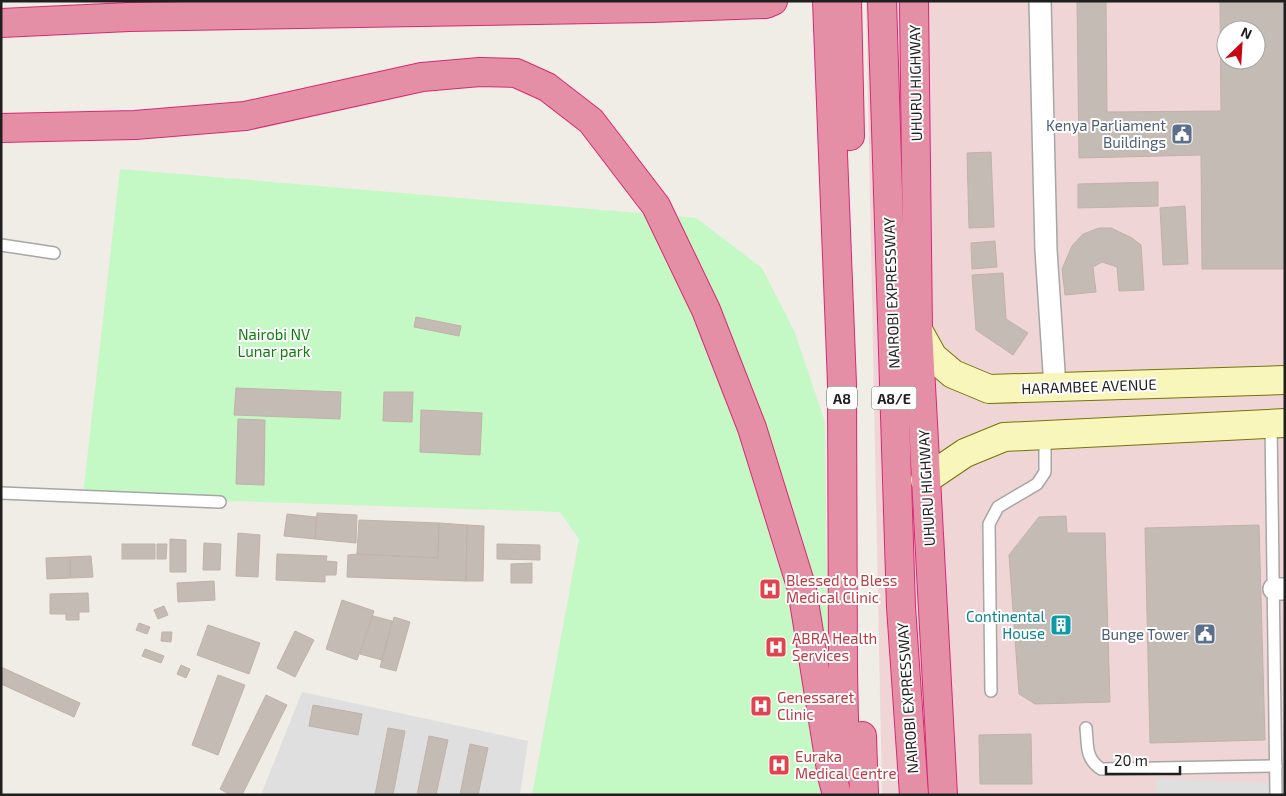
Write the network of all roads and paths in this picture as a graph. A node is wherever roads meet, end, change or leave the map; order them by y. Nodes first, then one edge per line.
1 (773, 1) edge
2 (826, 1) edge
3 (847, 1) edge
4 (882, 1) edge
5 (914, 1) edge
6 (1040, 1) edge
7 (1, 24) edge
8 (1, 128) edge
9 (1, 245) edge
10 (54, 253) dead end
11 (918, 330) junction
12 (1285, 380) edge
13 (1055, 387) junction
14 (1278, 423) edge
15 (1045, 435) junction
16 (926, 480) junction
17 (1, 493) edge
18 (220, 502) dead end
19 (1279, 589) edge
20 (991, 691) dead end
21 (1086, 728) dead end
22 (1280, 743) edge
23 (1276, 766) junction
24 (837, 795) edge
25 (846, 795) edge
26 (864, 795) edge
27 (914, 795) edge
28 (943, 795) edge
29 (1276, 795) edge

1 - 7 highway
2 - 25 highway, A8
3 - 26 highway, A8/E
4 - 27 highway, NAIROBI EXPRESSWAY / A8/E
5 - 11 highway, UHURU HIGHWAY
6 - 13 street
8 - 24 highway
9 - 10 lane
11 - 13 street, HARAMBEE AVENUE
11 - 16 highway, UHURU HIGHWAY
12 - 13 street, HARAMBEE AVENUE
14 - 15 street
14 - 19 lane
15 - 16 street
15 - 20 lane
16 - 28 highway, UHURU HIGHWAY
17 - 18 lane
19 - 22 lane
21 - 23 lane
22 - 23 lane
23 - 29 lane

